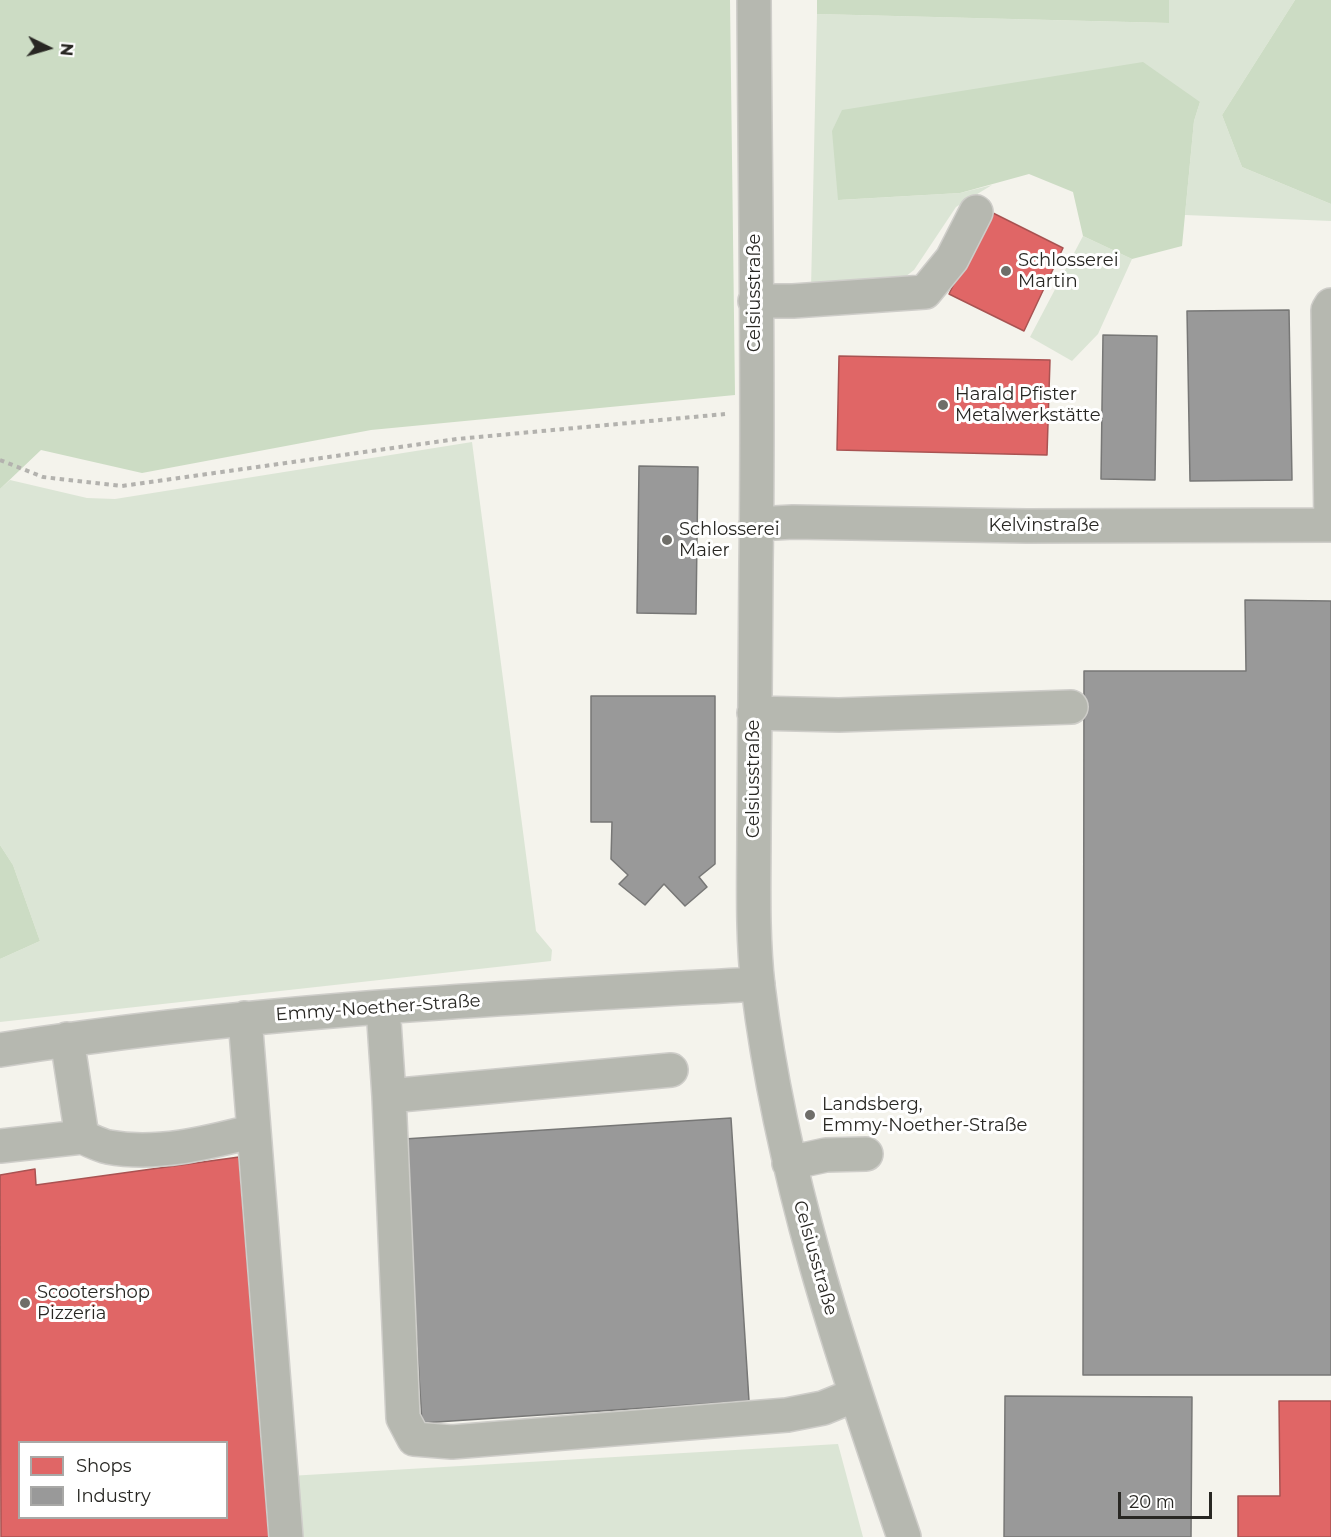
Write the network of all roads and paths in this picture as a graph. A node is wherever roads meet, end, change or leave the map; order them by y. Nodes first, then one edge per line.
1 (754, 0) edge
2 (976, 212) dead end
3 (755, 301) junction
4 (1331, 304) edge
5 (756, 412) junction
6 (0, 460) edge
7 (756, 524) junction
8 (1331, 525) edge
9 (1071, 707) dead end
10 (754, 713) junction
11 (758, 984) junction
12 (383, 1007) junction
13 (245, 1018) junction
14 (67, 1039) junction
15 (0, 1050) edge
16 (671, 1070) dead end
17 (389, 1096) junction
18 (254, 1131) junction
19 (82, 1137) junction
20 (0, 1146) edge
21 (866, 1154) dead end
22 (789, 1163) junction
23 (855, 1395) junction
24 (286, 1537) edge
25 (904, 1537) edge

1 - 3 street, Celsiusstraße
2 - 3 street
3 - 5 street, Celsiusstraße
4 - 8 street
5 - 6 path
5 - 7 street, Celsiusstraße
7 - 8 street, Kelvinstraße
7 - 10 street, Celsiusstraße
9 - 10 street
10 - 11 street, Celsiusstraße
11 - 12 street, Emmy-Noether-Straße
11 - 22 street, Celsiusstraße
12 - 13 street, Emmy-Noether-Straße
12 - 17 street
13 - 14 street, Emmy-Noether-Straße
13 - 18 street
14 - 15 street, Emmy-Noether-Straße
14 - 19 street
16 - 17 street
17 - 23 street
18 - 19 street
18 - 24 street
19 - 20 street
21 - 22 street
22 - 23 street, Celsiusstraße
23 - 25 street, Celsiusstraße

